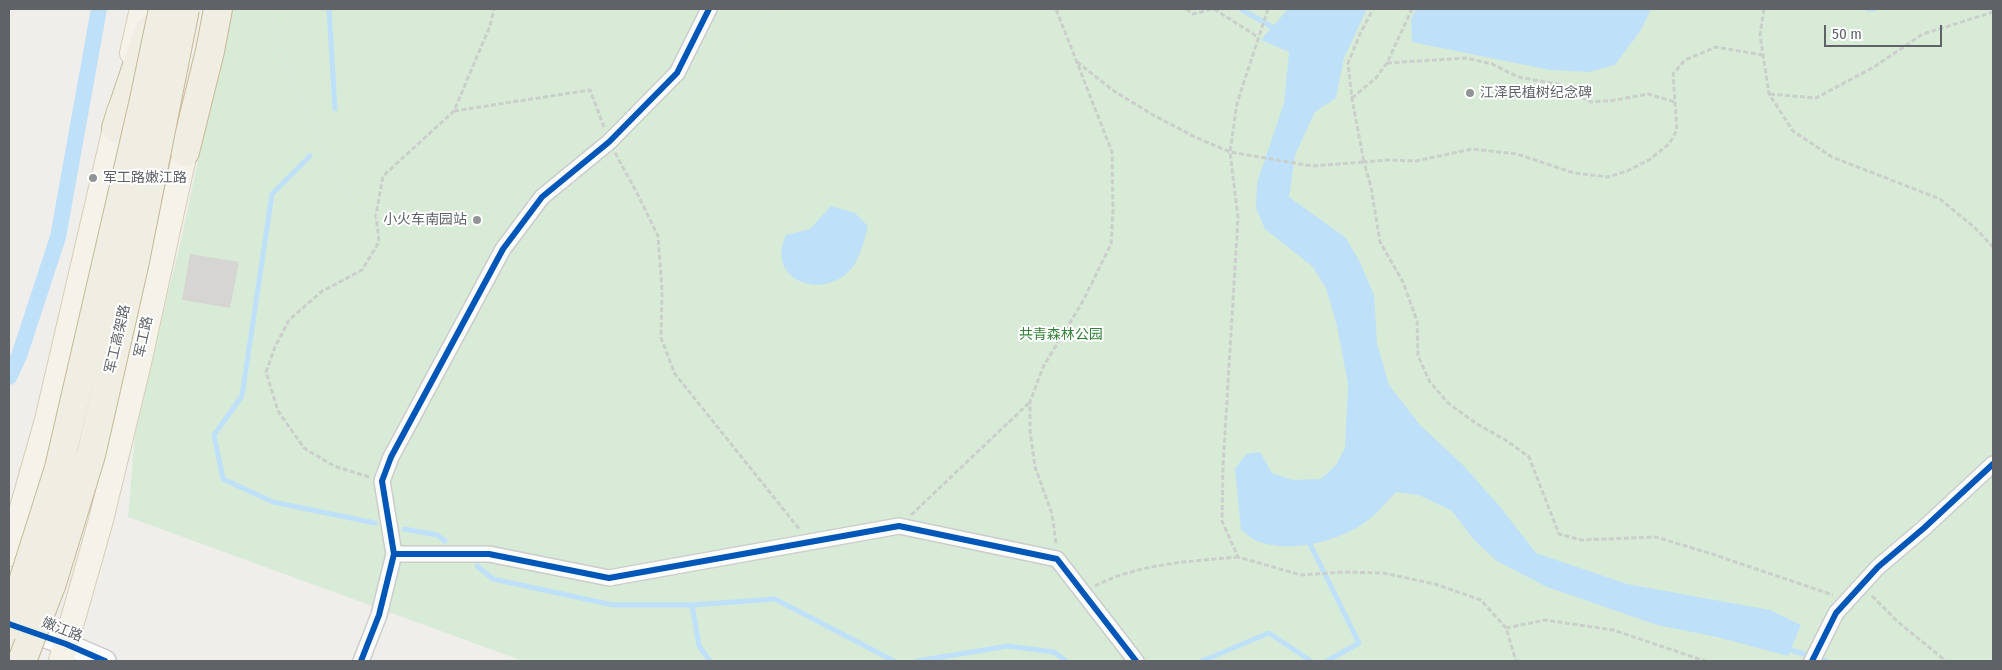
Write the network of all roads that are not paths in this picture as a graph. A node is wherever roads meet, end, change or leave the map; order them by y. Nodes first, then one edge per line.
1 (142, 9) edge
2 (152, 9) edge
3 (163, 9) edge
4 (185, 9) edge
5 (206, 9) edge
6 (218, 9) edge
7 (709, 9) edge
8 (116, 128) junction
9 (185, 152) junction
10 (1993, 464) edge
11 (9, 554) edge
12 (394, 554) junction
13 (9, 625) edge
14 (64, 653) edge
15 (22, 661) edge
16 (105, 661) edge
17 (361, 661) edge
18 (1136, 661) edge
19 (1812, 661) edge

1 - 8 main road
2 - 8 highway
3 - 13 highway, 军工高架路, bridge
4 - 15 highway, 军工高架路, bridge
5 - 9 main road, 军工路
6 - 9 highway
7 - 12 street
8 - 11 main road
9 - 14 main road, 军工路
10 - 19 street
12 - 17 street
12 - 18 street
13 - 14 street, 嫩江路
14 - 16 street, 嫩江路

